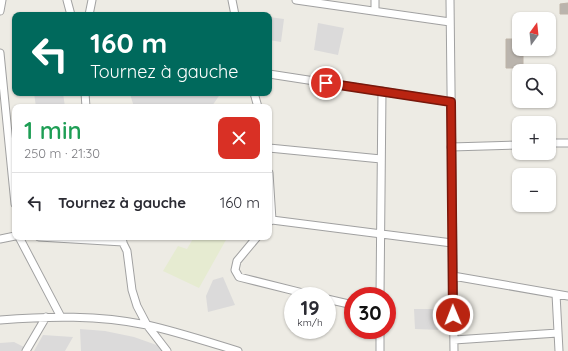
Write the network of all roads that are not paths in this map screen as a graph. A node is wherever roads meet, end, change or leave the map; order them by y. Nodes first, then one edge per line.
1 (2, 0) edge
2 (67, 0) edge
3 (92, 0) edge
4 (232, 0) edge
5 (296, 0) edge
6 (375, 0) edge
7 (450, 0) edge
8 (0, 11) edge
9 (375, 11) junction
10 (70, 12) edge
11 (90, 12) edge
12 (234, 12) edge
13 (450, 22) junction
14 (0, 53) edge
15 (272, 74) edge
16 (382, 91) junction
17 (451, 102) junction
18 (556, 143) edge
19 (568, 143) edge
20 (512, 144) edge
21 (451, 147) junction
22 (272, 148) edge
23 (381, 159) junction
24 (12, 174) edge
25 (272, 221) edge
26 (381, 234) junction
27 (12, 237) edge
28 (0, 239) edge
29 (21, 240) edge
30 (122, 240) edge
31 (254, 240) edge
32 (452, 243) junction
33 (453, 276) junction
34 (380, 287) edge
35 (284, 288) edge
36 (556, 294) junction
37 (568, 296) edge
38 (46, 317) junction
39 (61, 317) junction
40 (0, 320) edge
41 (147, 325) junction
42 (558, 333) junction
43 (380, 339) edge
44 (454, 340) junction
45 (26, 351) edge
46 (167, 351) edge
47 (238, 351) edge
48 (380, 351) edge
49 (454, 351) edge
50 (559, 351) edge

1 - 8 street
2 - 10 street
3 - 11 street
4 - 12 street
5 - 9 street
6 - 9 street
7 - 13 street
9 - 13 street
13 - 17 street
14 - 24 street
15 - 16 street
16 - 17 street
16 - 23 street
17 - 21 street
18 - 19 street
20 - 21 street
21 - 32 street
22 - 23 street
23 - 26 street
25 - 26 street
26 - 32 street
26 - 34 street
27 - 28 street
29 - 39 street
30 - 41 street
31 - 35 street
32 - 33 street
33 - 36 street
33 - 44 street
36 - 37 street
36 - 42 street
38 - 39 street
38 - 40 street
38 - 45 street
39 - 41 street
41 - 46 street
41 - 47 street
42 - 44 street
42 - 50 street
43 - 48 street
44 - 49 street

